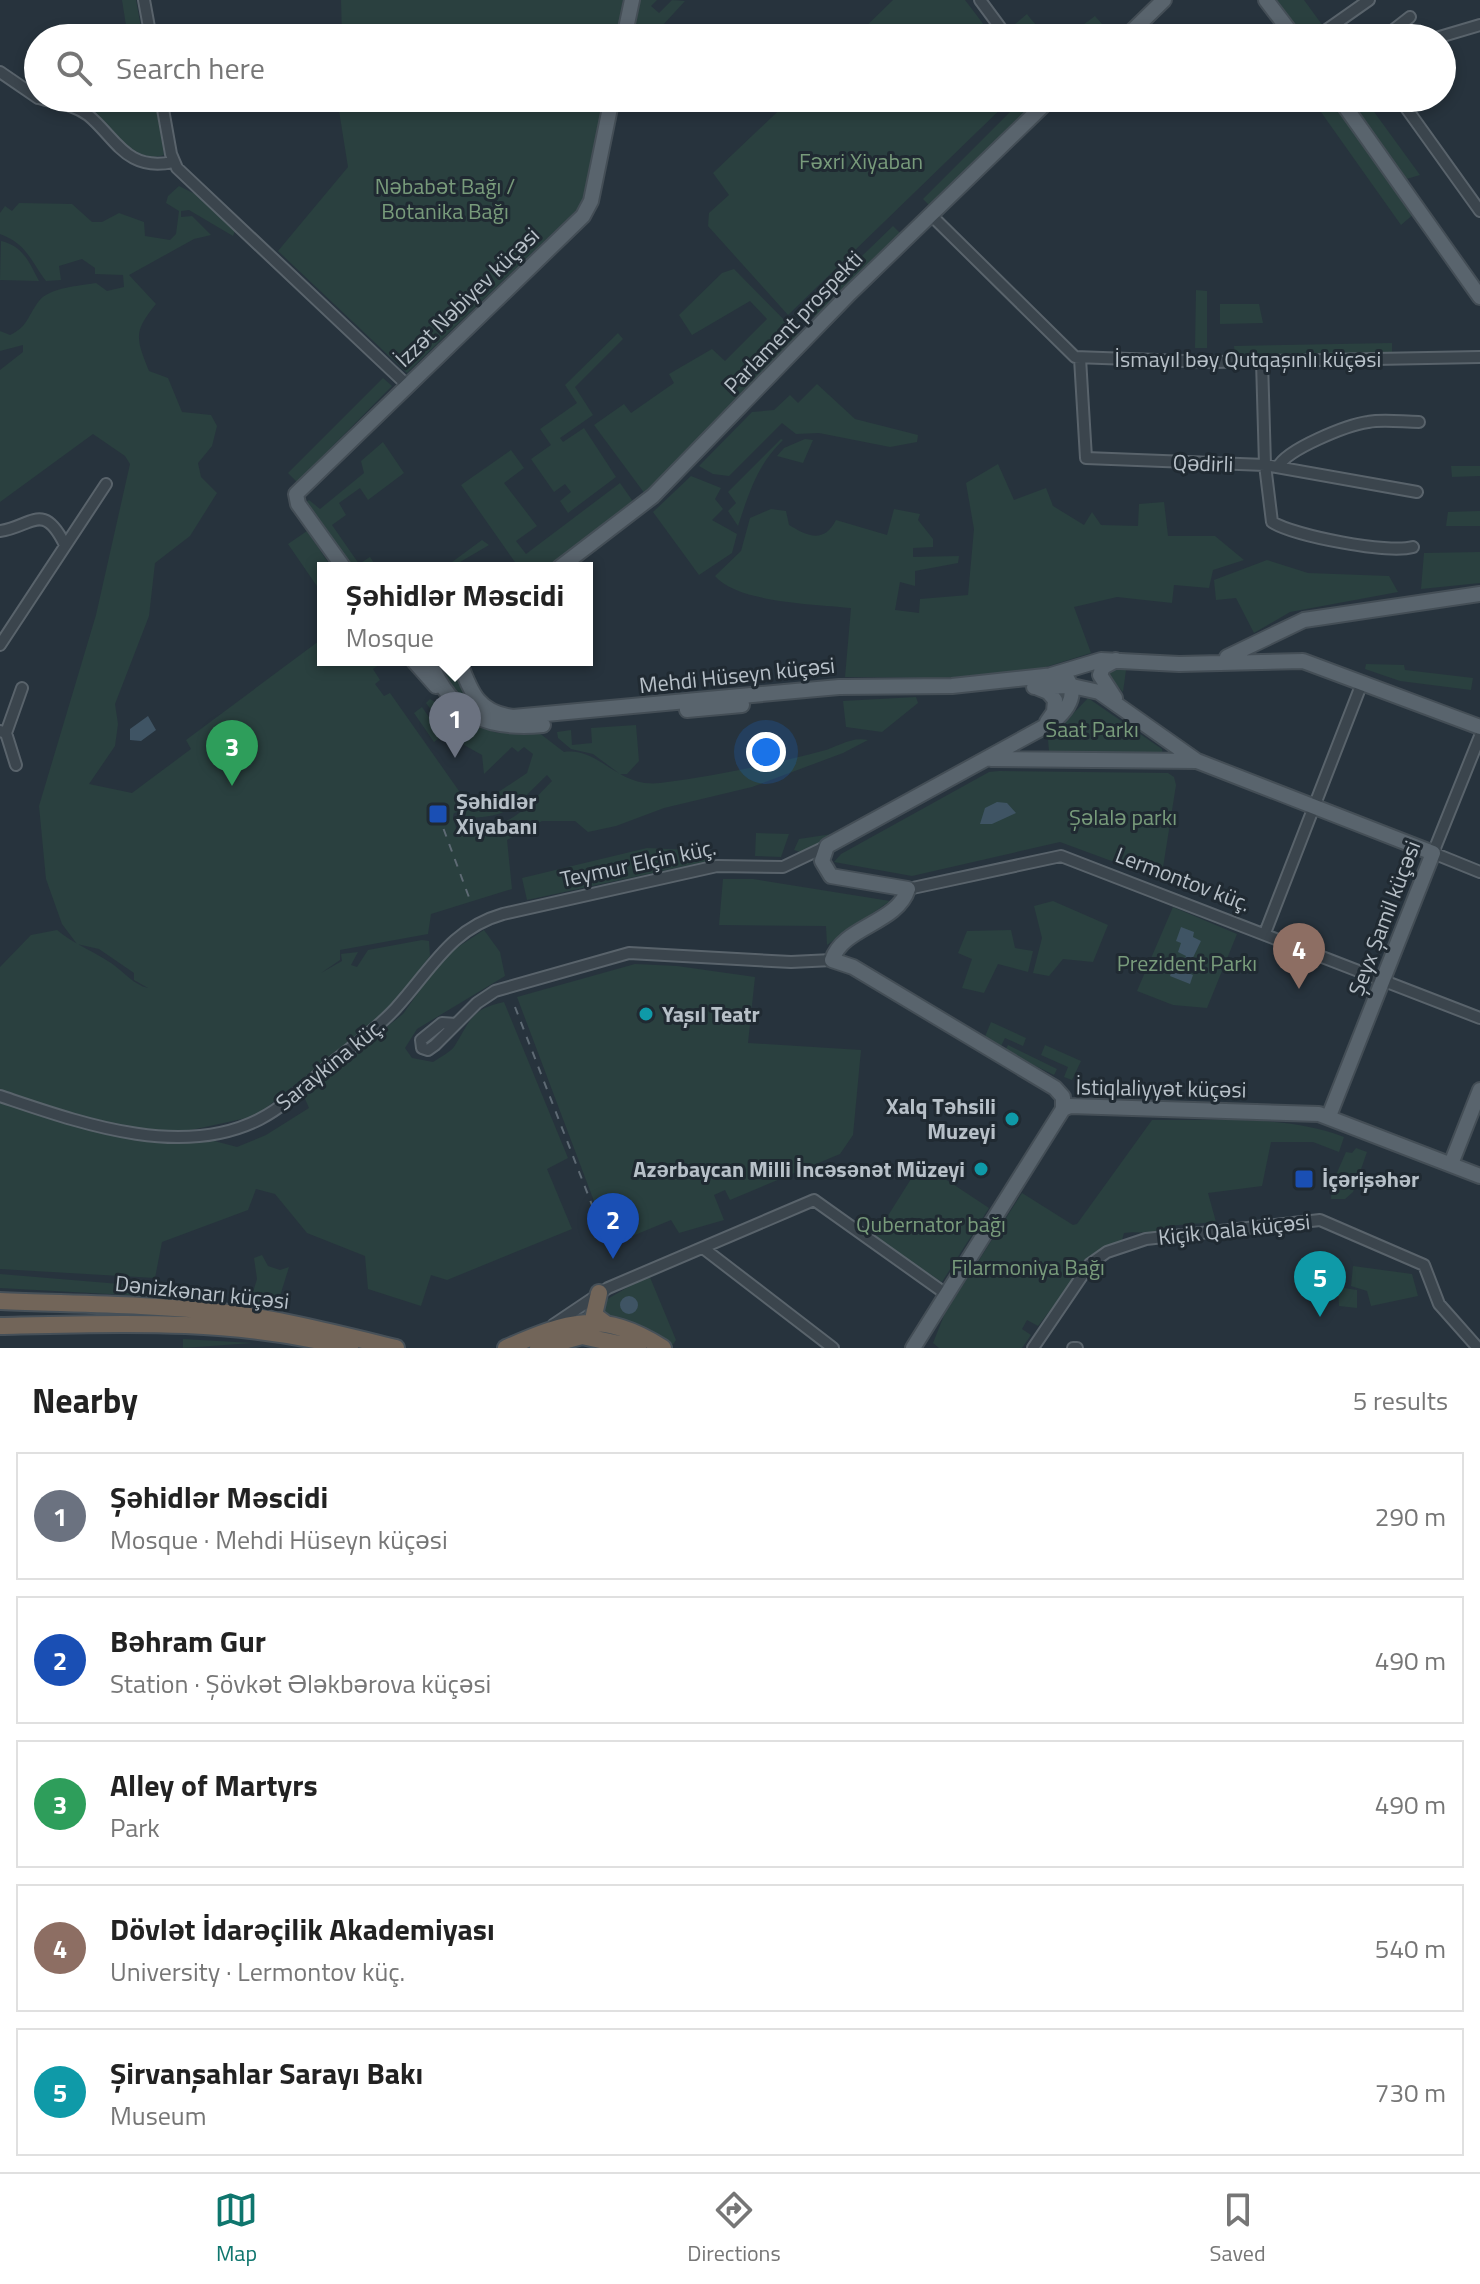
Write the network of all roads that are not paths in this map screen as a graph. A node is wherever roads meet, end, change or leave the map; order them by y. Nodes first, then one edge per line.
1 (144, 0) edge
2 (632, 0) edge
3 (980, 0) edge
4 (1151, 0) edge
5 (1164, 0) edge
6 (1266, 0) edge
7 (1369, 0) edge
8 (1410, 17) dead end
9 (148, 24) edge
10 (627, 24) edge
11 (998, 24) edge
12 (1126, 24) edge
13 (1139, 24) edge
14 (1284, 24) edge
15 (1335, 24) edge
16 (1401, 24) edge
17 (1480, 25) edge
18 (1456, 32) edge
19 (0, 72) edge
20 (24, 88) edge
21 (82, 112) edge
22 (164, 112) edge
23 (609, 112) edge
24 (1037, 112) edge
25 (1049, 112) edge
26 (1349, 112) edge
27 (1409, 112) edge
28 (173, 162) junction
29 (1480, 211) edge
30 (937, 221) junction
31 (1480, 297) edge
32 (1480, 357) edge
33 (1080, 358) junction
34 (1262, 361) junction
35 (407, 385) junction
36 (1419, 422) dead end
37 (1265, 465) junction
38 (1278, 467) junction
39 (106, 484) dead end
40 (1417, 492) dead end
41 (0, 531) edge
42 (65, 545) junction
43 (1413, 547) dead end
44 (340, 562) edge
45 (567, 562) edge
46 (584, 562) edge
47 (1480, 594) edge
48 (1289, 624) junction
49 (0, 645) edge
50 (1117, 660) junction
51 (1295, 660) junction
52 (1207, 663) junction
53 (419, 666) edge
54 (434, 666) edge
55 (457, 666) edge
56 (463, 666) edge
57 (1047, 676) junction
58 (1362, 683) junction
59 (1072, 686) junction
60 (1031, 687) junction
61 (22, 688) dead end
62 (451, 699) junction
63 (1125, 708) junction
64 (1480, 727) edge
65 (1039, 731) junction
66 (3, 732) edge
67 (1480, 736) edge
68 (987, 759) junction
69 (1197, 761) junction
70 (16, 765) dead end
71 (1315, 808) junction
72 (827, 846) junction
73 (1433, 853) junction
74 (1480, 872) edge
75 (908, 889) junction
76 (1265, 933) junction
77 (437, 956) joint
78 (832, 960) junction
79 (1384, 980) junction
80 (1480, 1018) edge
81 (456, 1024) dead end
82 (1480, 1090) edge
83 (0, 1096) edge
84 (1063, 1109) junction
85 (1329, 1116) junction
86 (1451, 1164) junction
87 (1480, 1176) edge
88 (703, 1248) junction
89 (603, 1291) junction
90 (948, 1292) junction
91 (0, 1301) edge
92 (607, 1325) junction
93 (0, 1326) edge
94 (547, 1330) junction
95 (350, 1348) edge
96 (396, 1348) edge
97 (506, 1348) edge
98 (538, 1348) edge
99 (638, 1348) edge
100 (663, 1348) edge
101 (833, 1348) edge
102 (913, 1348) edge
103 (923, 1348) edge
104 (1033, 1348) edge
105 (1478, 1348) edge

1 - 9 street
2 - 10 main road
3 - 11 street
4 - 12 main road
5 - 13 main road
6 - 14 main road
7 - 15 street
8 - 16 street
17 - 18 street
19 - 20 street
21 - 28 street
22 - 28 street
23 - 35 main road, İzzət Nəbiyev küçəsi
24 - 45 main road, Parlament prospekti
25 - 30 main road, Parlament prospekti
26 - 31 main road
27 - 29 street
28 - 35 street
30 - 33 street
30 - 46 main road, Parlament prospekti
32 - 34 street, İsmayıl bəy Qutqaşınlı küçəsi
33 - 34 street, İsmayıl bəy Qutqaşınlı küçəsi
33 - 37 street, Qədirli
34 - 37 street
35 - 44 main road, İzzət Nəbiyev küçəsi
36 - 38 street
37 - 38 street, Qədirli
37 - 43 street
38 - 40 street, Qədirli
39 - 42 street
41 - 42 street
42 - 49 street
47 - 48 main road
48 - 51 main road
48 - 52 main road
50 - 52 main road
50 - 57 main road
50 - 63 main road
51 - 52 main road
51 - 58 main road
53 - 62 main road, Mehdi Hüseyn küçəsi
54 - 55 main road
54 - 62 main road, Mehdi Hüseyn küçəsi
56 - 57 main road, Mehdi Hüseyn küçəsi
57 - 59 main road
58 - 64 main road
58 - 71 street
59 - 60 main road, Mehdi Hüseyn küçəsi
59 - 63 main road
59 - 65 main road
60 - 62 main road, Mehdi Hüseyn küçəsi
60 - 65 main road
61 - 66 street
63 - 69 main road
65 - 68 main road
66 - 70 street
67 - 73 street, Şeyx Şamil küçəsi
68 - 69 main road
68 - 72 main road
69 - 71 main road
71 - 73 main road
71 - 76 street
72 - 75 main road, Lermontov küç.
72 - 77 street, Teymur Elçin küç.
73 - 74 street
73 - 79 main road, Şeyx Şamil küçəsi
75 - 76 street, Lermontov küç.
75 - 78 main road
76 - 79 street, Lermontov küç.
77 - 83 street, Saraykina küç.
78 - 81 street
78 - 84 main road, İstiqlaliyyət küçəsi
79 - 80 street, Lermontov küç.
79 - 85 main road, Şeyx Şamil küçəsi
82 - 86 main road
84 - 85 main road, İstiqlaliyyət küçəsi
84 - 90 main road
85 - 86 main road, İstiqlaliyyət küçəsi
86 - 87 main road, İstiqlaliyyət küçəsi
88 - 89 street
88 - 90 street
88 - 101 street
89 - 92 highway
89 - 94 street
90 - 102 main road
90 - 103 main road
91 - 96 highway, Dənizkənarı küçəsi
92 - 94 highway
92 - 100 highway
93 - 95 highway, Dənizkənarı küçəsi
94 - 97 highway
98 - 99 highway
104 - 105 street, Kiçik Qala küçəsi

